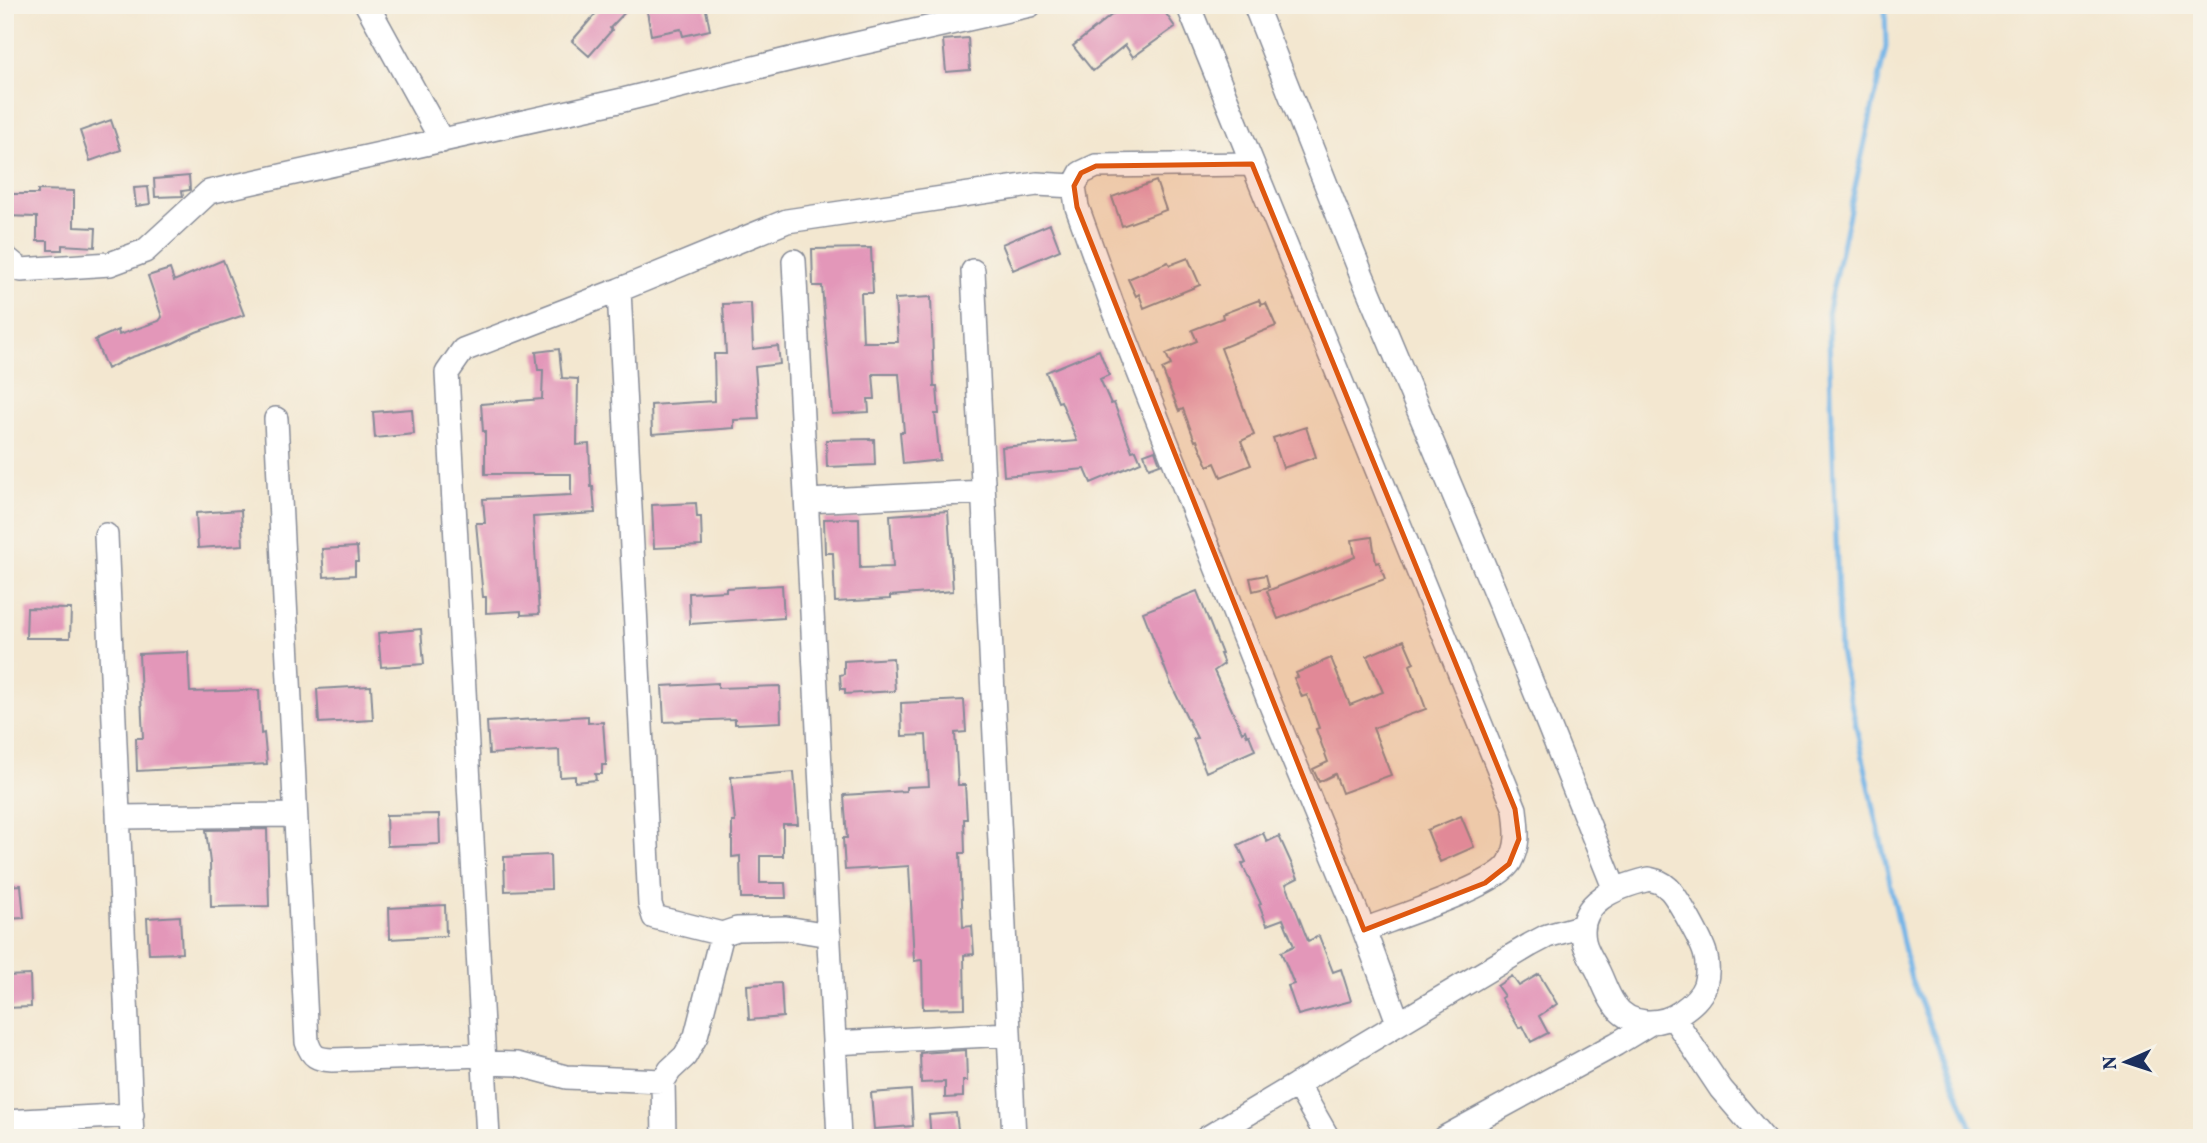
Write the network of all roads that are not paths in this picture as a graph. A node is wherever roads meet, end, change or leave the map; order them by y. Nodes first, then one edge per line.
1 (368, 5) edge
2 (1030, 5) edge
3 (1188, 5) edge
4 (1255, 5) edge
5 (442, 141) junction
6 (1252, 164) junction
7 (1074, 186) junction
8 (5, 257) edge
9 (794, 261) dead end
10 (973, 271) dead end
11 (619, 290) junction
12 (276, 419) dead end
13 (983, 492) junction
14 (807, 501) junction
15 (106, 535) dead end
16 (295, 815) junction
17 (119, 817) junction
18 (1615, 890) junction
19 (1583, 926) junction
20 (1364, 930) junction
21 (722, 934) junction
22 (829, 935) junction
23 (1673, 1017) junction
24 (1398, 1023) junction
25 (1649, 1024) junction
26 (1009, 1034) junction
27 (834, 1043) junction
28 (484, 1059) junction
29 (663, 1081) junction
30 (1297, 1084) junction
31 (5, 1122) edge
32 (132, 1126) edge
33 (488, 1138) edge
34 (664, 1138) edge
35 (839, 1138) edge
36 (1014, 1138) edge
37 (1207, 1138) edge
38 (1328, 1138) edge
39 (1444, 1138) edge
40 (1763, 1138) edge

1 - 5 street
2 - 5 street
3 - 6 street
4 - 18 street
5 - 8 street
6 - 7 street
6 - 20 street
7 - 11 street
7 - 20 street
9 - 14 street
10 - 13 street
11 - 21 street
11 - 28 street
12 - 16 street
13 - 14 street
13 - 26 street
14 - 22 street
15 - 17 street
16 - 17 street
16 - 28 street
17 - 32 street
18 - 19 street
18 - 23 street
19 - 24 street
19 - 25 street
20 - 24 street
21 - 22 street
21 - 29 street
22 - 27 street
23 - 25 street
23 - 40 street
24 - 30 street
25 - 39 street
26 - 27 street
26 - 36 street
27 - 35 street
28 - 29 street
28 - 33 street
29 - 34 street
30 - 37 street
30 - 38 street
31 - 32 street

